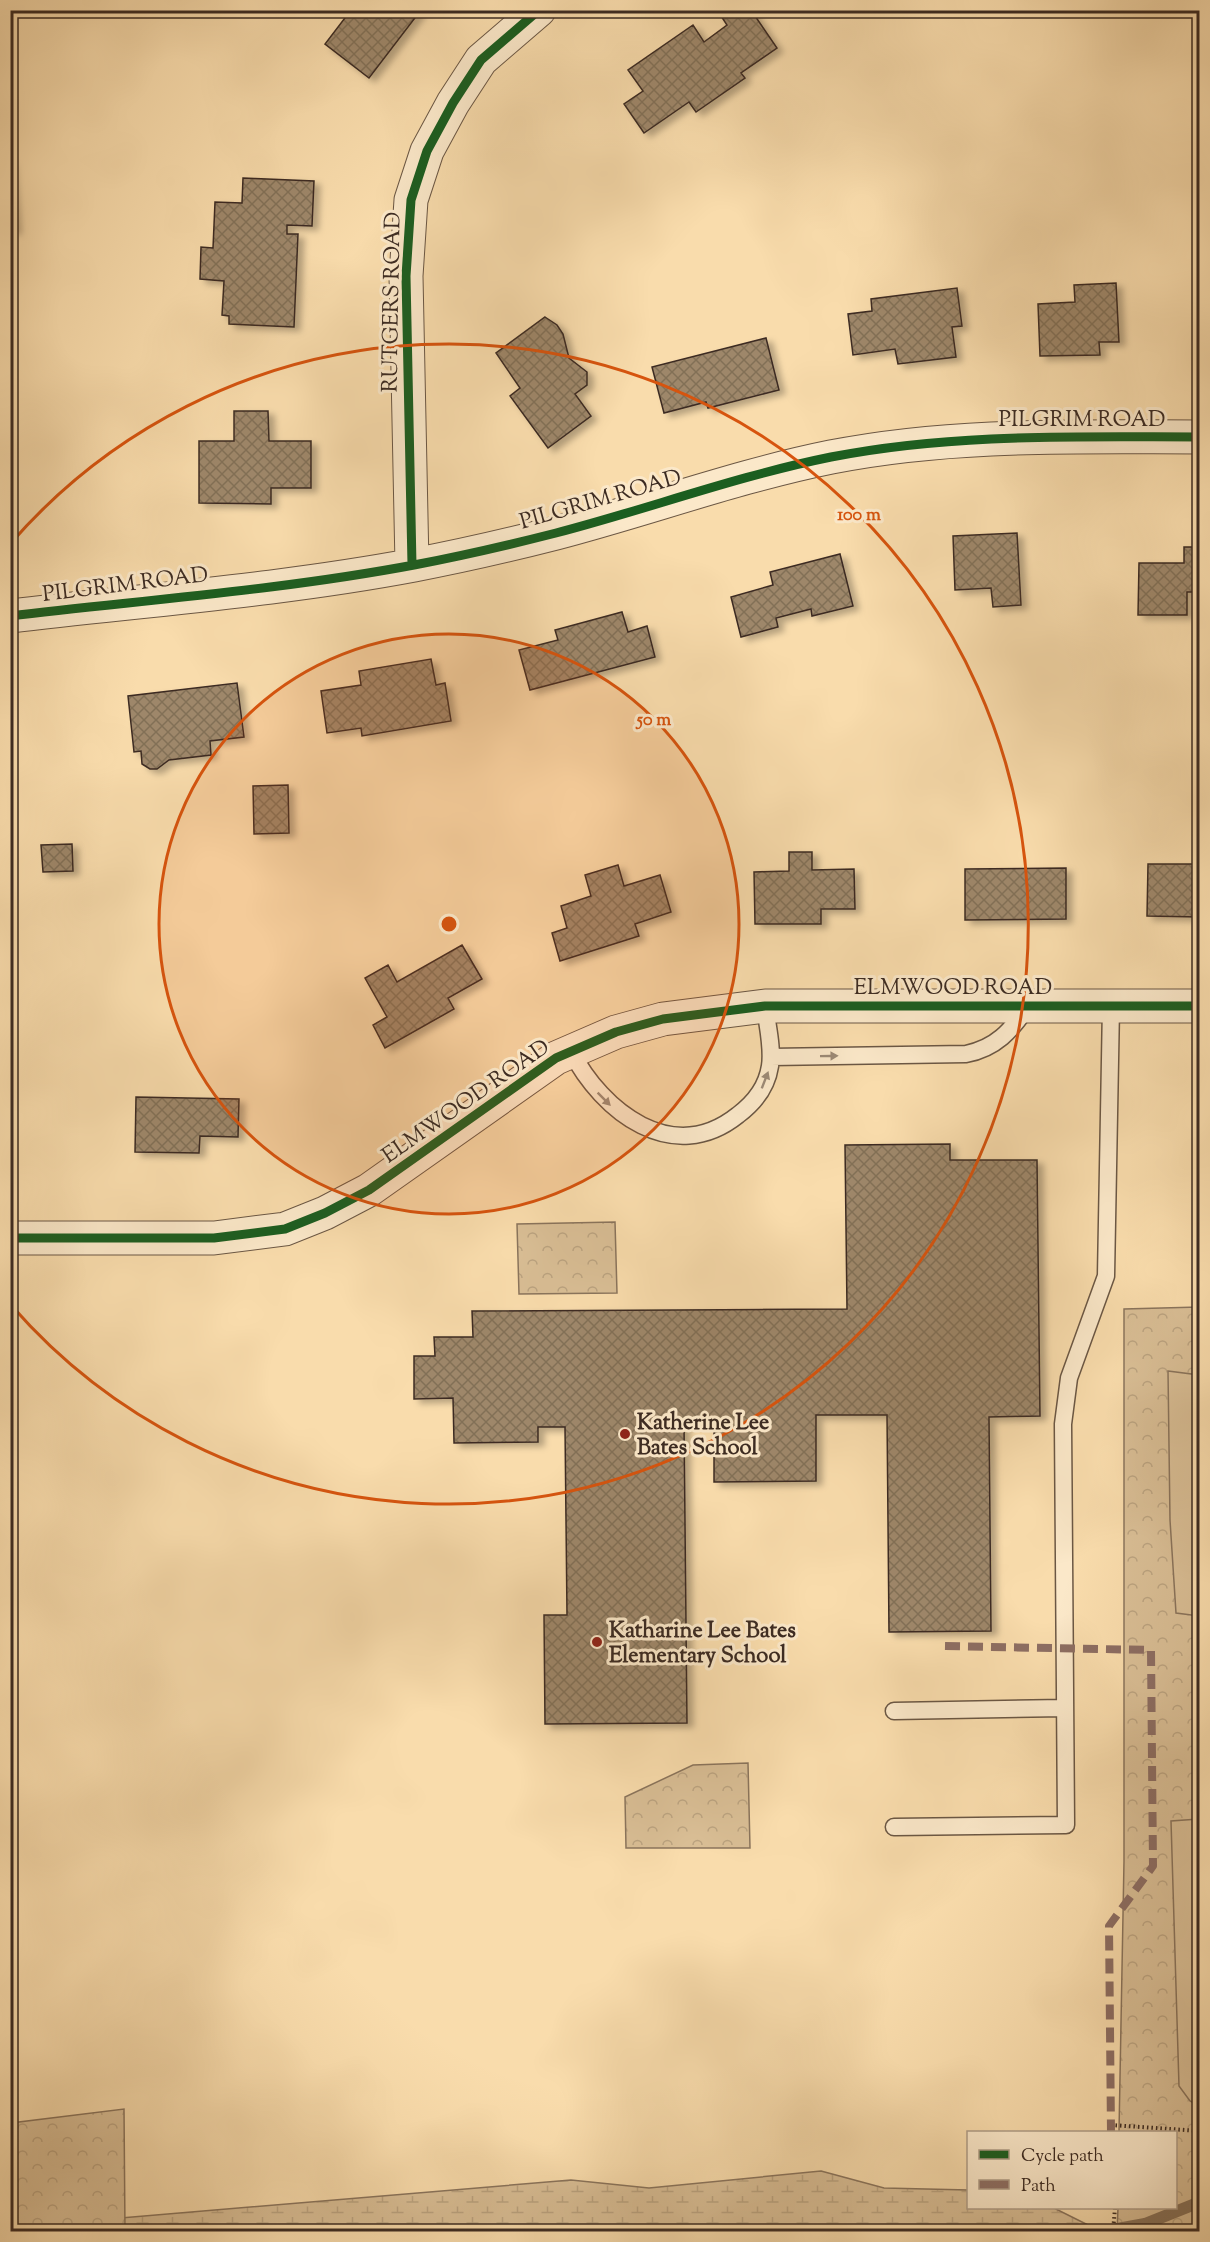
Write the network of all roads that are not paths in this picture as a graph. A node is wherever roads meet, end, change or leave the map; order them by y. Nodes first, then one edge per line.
1 (538, 10) edge
2 (1200, 437) edge
3 (412, 565) junction
4 (10, 616) edge
5 (765, 1006) junction
6 (1028, 1006) junction
7 (1111, 1006) junction
8 (1200, 1006) edge
9 (571, 1051) junction
10 (771, 1057) junction
11 (10, 1238) edge
12 (1064, 1708) junction
13 (894, 1711) dead end
14 (894, 1827) dead end

1 - 3 street, RUTGERS ROAD
2 - 3 street, PILGRIM ROAD
3 - 4 street, PILGRIM ROAD
5 - 6 street, ELMWOOD ROAD
5 - 9 street, ELMWOOD ROAD
5 - 10 lane
6 - 7 street, ELMWOOD ROAD
10 -> 6 lane
7 - 8 street, ELMWOOD ROAD
7 - 12 lane
9 -> 10 lane
9 - 11 street, ELMWOOD ROAD
12 - 13 lane
12 - 14 lane

